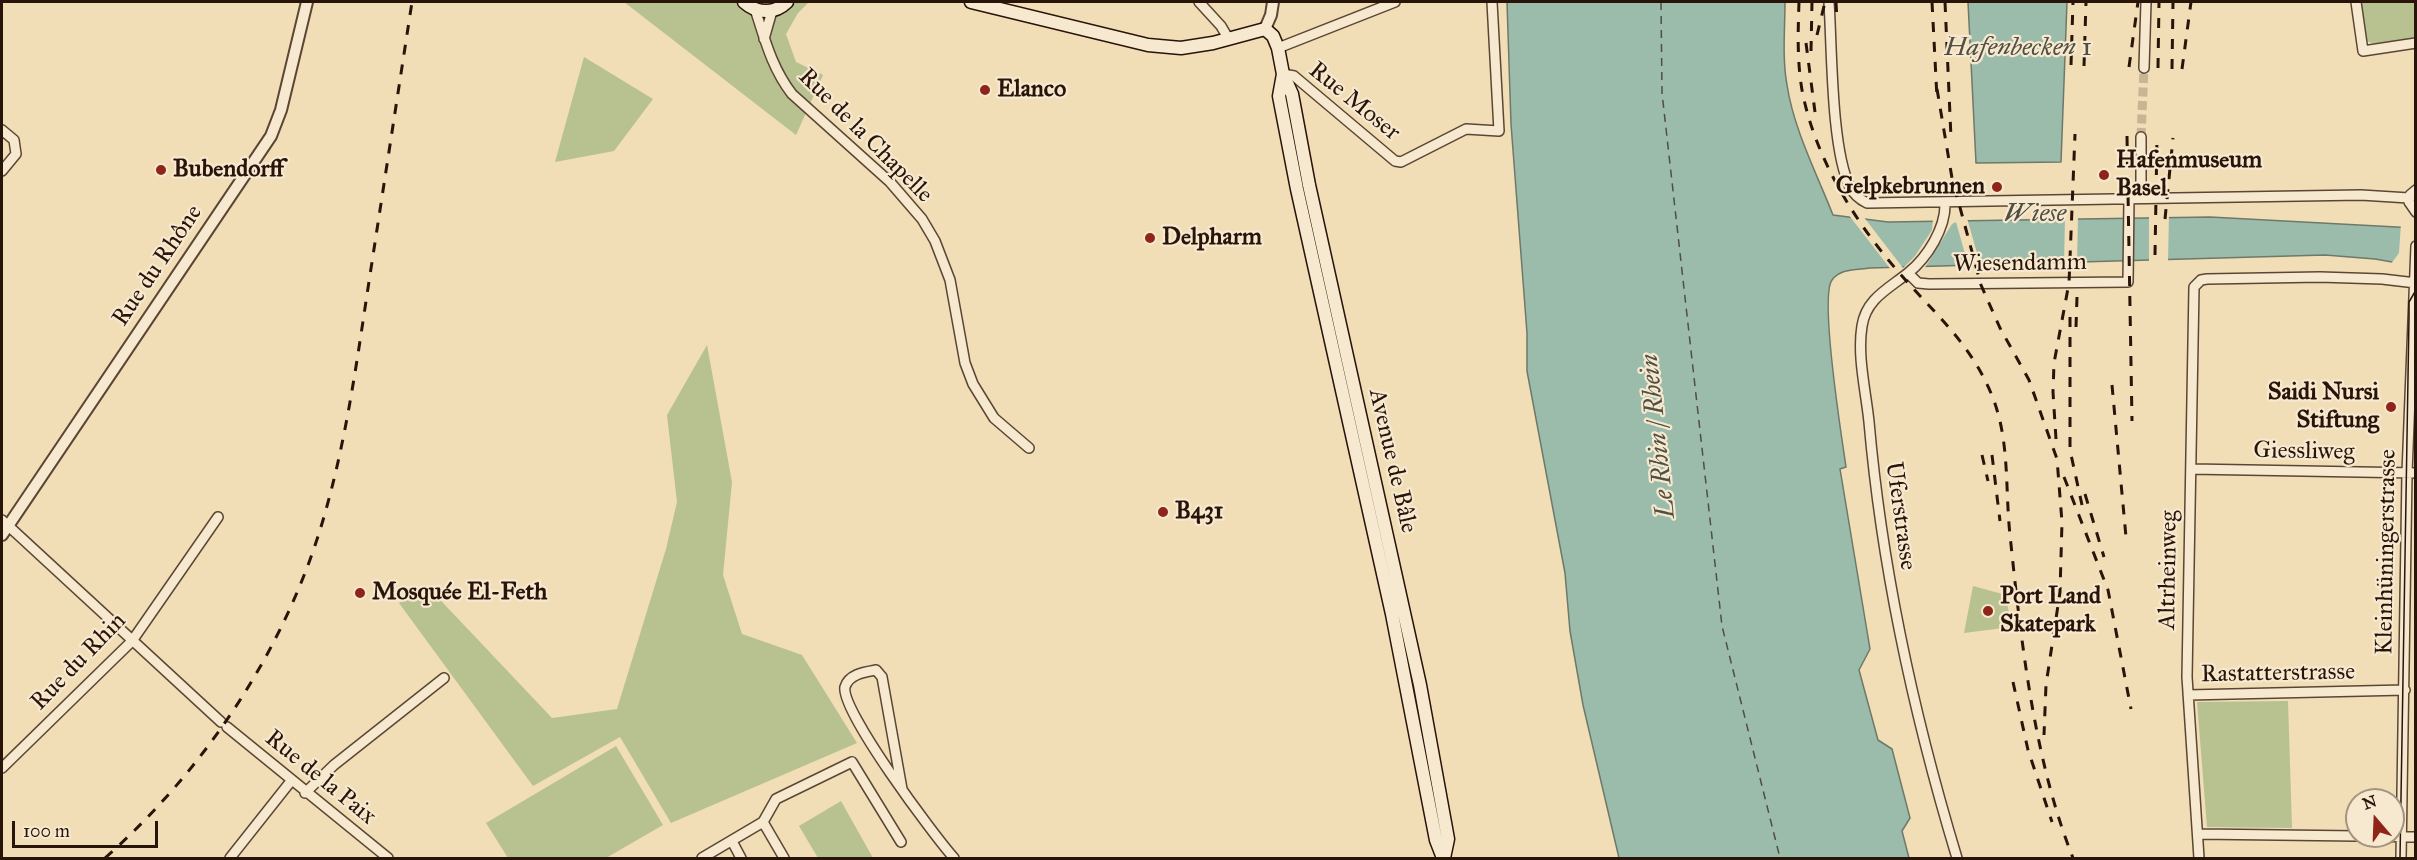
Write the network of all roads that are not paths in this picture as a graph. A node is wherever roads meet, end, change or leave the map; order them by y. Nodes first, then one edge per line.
1 (307, 2) edge
2 (744, 2) edge
3 (787, 2) edge
4 (971, 2) edge
5 (1199, 2) edge
6 (1272, 2) edge
7 (1395, 2) edge
8 (1492, 2) edge
9 (1829, 2) edge
10 (2146, 2) edge
11 (2356, 2) edge
12 (755, 9) junction
13 (772, 11) junction
14 (1264, 29) junction
15 (1227, 38) junction
16 (764, 39) junction
17 (2415, 43) edge
18 (1278, 48) junction
19 (2144, 68) tunnel mouth
20 (1283, 74) junction
21 (2, 130) edge
22 (2141, 137) tunnel mouth
23 (2, 171) edge
24 (2415, 190) edge
25 (2129, 198) junction
26 (2141, 198) junction
27 (2409, 198) junction
28 (1946, 203) junction
29 (2415, 212) edge
30 (2415, 246) edge
31 (1910, 271) junction
32 (2414, 278) edge
33 (1029, 448) dead end
34 (2191, 469) junction
35 (2411, 473) edge
36 (218, 517) dead end
37 (4, 527) edge
38 (132, 640) junction
39 (444, 678) dead end
40 (1420, 685) junction
41 (1408, 688) junction
42 (2404, 690) junction
43 (2188, 695) junction
44 (2, 768) edge
45 (291, 781) junction
46 (2403, 788) edge
47 (902, 789) junction
48 (305, 793) junction
49 (763, 822) junction
50 (2199, 834) junction
51 (2345, 836) edge
52 (901, 842) dead end
53 (733, 843) junction
54 (230, 858) edge
55 (388, 858) edge
56 (702, 858) edge
57 (741, 858) edge
58 (784, 858) edge
59 (954, 858) edge
60 (1443, 858) edge
61 (1957, 858) edge
62 (2199, 858) edge

1 - 37 street, Rue du Rhône
2 - 12 main road
3 - 13 main road
4 - 15 main road
5 - 15 street
6 - 14 street
7 - 18 street
8 - 20 street, Rue Moser
9 - 28 street
10 - 19 street
11 - 17 street
12 - 13 main road
12 - 16 street, Rue de la Chapelle
13 - 16 street
14 - 15 main road
14 - 18 main road, Avenue de Bâle
16 - 33 street, Rue de la Chapelle
18 - 20 main road, Avenue de Bâle
20 - 40 main road, Avenue de Bâle
20 - 41 main road, Avenue de Bâle
21 - 23 street
22 - 26 street
24 - 27 street
25 - 26 street
25 - 28 street
25 - 31 street, Wiesendamm
26 - 27 street
27 - 29 street
28 - 31 street, Uferstrasse
30 - 32 street, Kleinhüningerstrasse
31 - 61 street, Uferstrasse
32 - 34 street, Altrheinweg
32 - 35 street, Kleinhüningerstrasse
34 - 35 street, Giessliweg
34 - 43 street, Altrheinweg
35 - 42 street, Kleinhüningerstrasse
36 - 38 street, Rue du Rhin
37 - 38 street, Rue de la Paix
38 - 44 street, Rue du Rhin
38 - 45 street, Rue de la Paix
39 - 48 street
40 - 41 main road
40 - 60 main road, Avenue de Bâle
41 - 60 main road, Avenue de Bâle
42 - 43 street, Rastatterstrasse
42 - 46 street, Kleinhüningerstrasse
43 - 50 street, Altrheinweg
45 - 48 street, Rue de la Paix
45 - 54 street
47 - 47 street
47 - 59 street
48 - 55 street, Rue de la Paix
49 - 52 street
49 - 53 street
49 - 58 street
50 - 51 street
50 - 62 street, Altrheinweg
53 - 56 street
53 - 57 street

